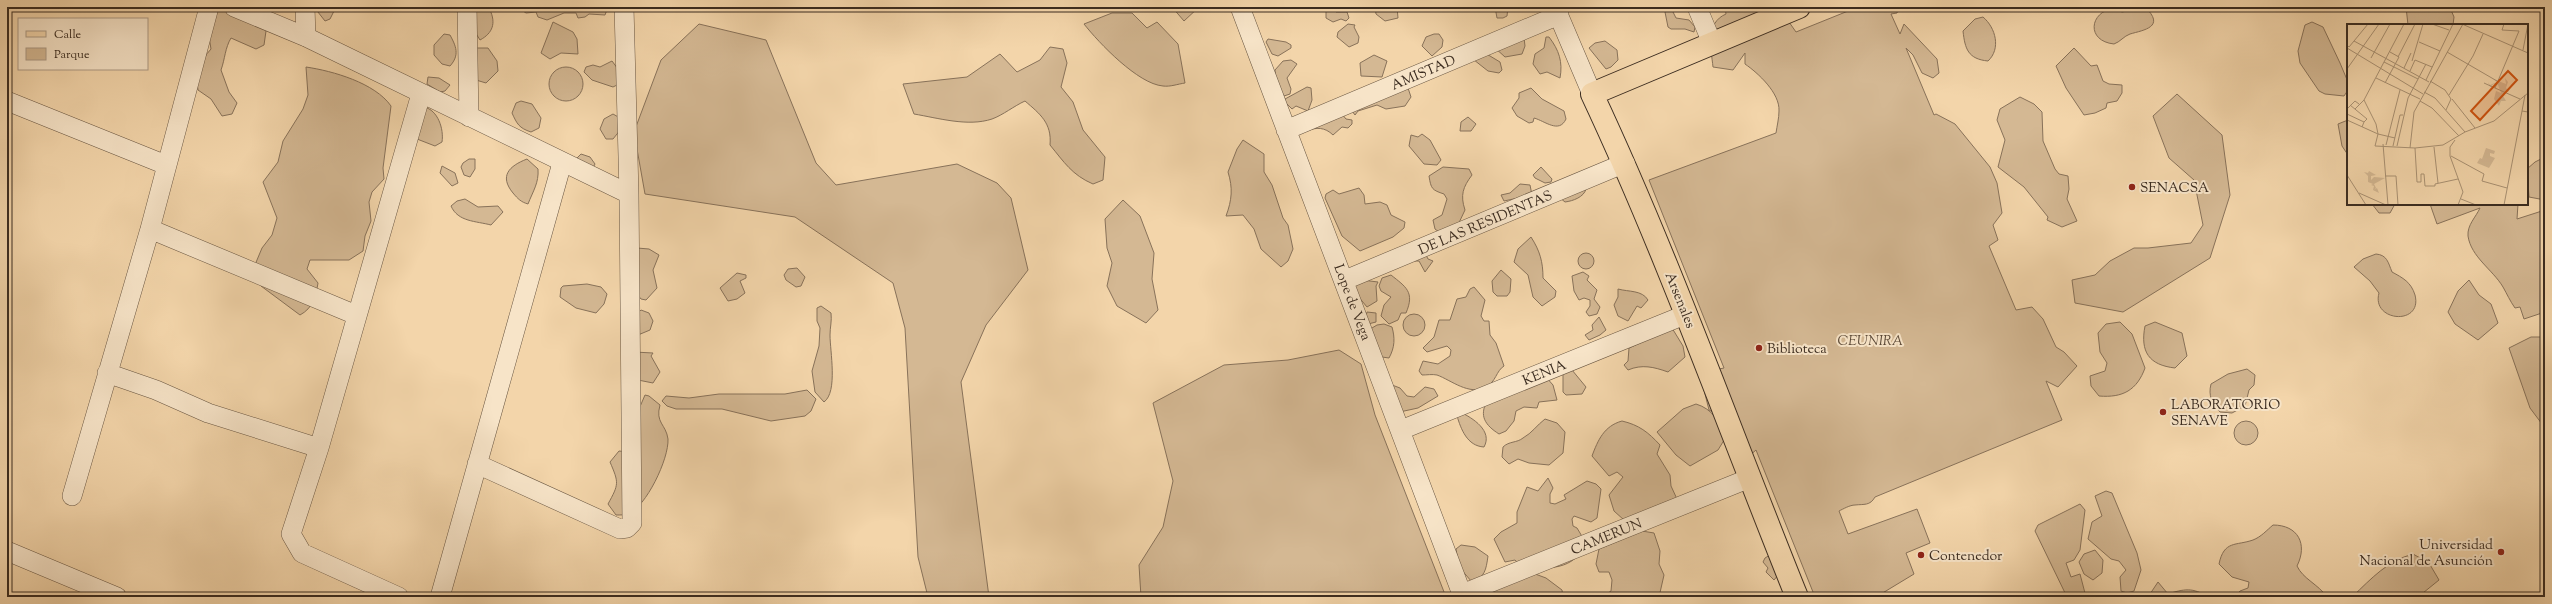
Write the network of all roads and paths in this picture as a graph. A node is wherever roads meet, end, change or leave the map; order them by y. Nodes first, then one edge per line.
1 (209, 7) edge
2 (234, 7) edge
3 (305, 7) edge
4 (467, 7) edge
5 (624, 7) edge
6 (1240, 7) edge
7 (1697, 7) edge
8 (1799, 7) edge
9 (1557, 11) edge
10 (306, 37) junction
11 (1712, 43) junction
12 (421, 94) junction
13 (1592, 94) junction
14 (7, 101) edge
15 (469, 117) junction
16 (1286, 130) junction
17 (562, 163) junction
18 (1625, 163) junction
19 (166, 165) junction
20 (628, 194) junction
21 (150, 229) junction
22 (1345, 280) junction
23 (1688, 314) junction
24 (356, 315) junction
25 (107, 373) junction
26 (1401, 430) junction
27 (319, 448) junction
28 (477, 464) junction
29 (1750, 478) junction
30 (72, 496) dead end
31 (7, 551) edge
32 (1462, 595) edge
33 (117, 597) edge
34 (399, 597) edge
35 (440, 597) edge
36 (1797, 597) edge

1 - 19 street
2 - 10 street
3 - 10 street
4 - 15 street
5 - 20 street
6 - 16 street, Lope de Vega
7 - 11 street
8 - 11 main road
9 - 13 street, Arsenales
9 - 16 street, AMISTAD
10 - 12 street
11 - 13 main road
12 - 15 street
12 - 24 street
13 - 18 main road, Arsenales
14 - 19 street
15 - 17 street
16 - 22 street, Lope de Vega
17 - 20 street
17 - 28 street
18 - 22 street, DE LAS RESIDENTAS
18 - 23 main road, Arsenales
19 - 21 street
20 - 28 street
21 - 24 street
21 - 25 street
22 - 26 street, Lope de Vega
23 - 26 street, KENIA
23 - 29 main road, Arsenales
24 - 27 street
25 - 27 street
25 - 30 street
26 - 32 street, Lope de Vega
27 - 34 street
28 - 35 street
29 - 32 street, CAMERUN
29 - 36 main road, Arsenales
31 - 33 street

